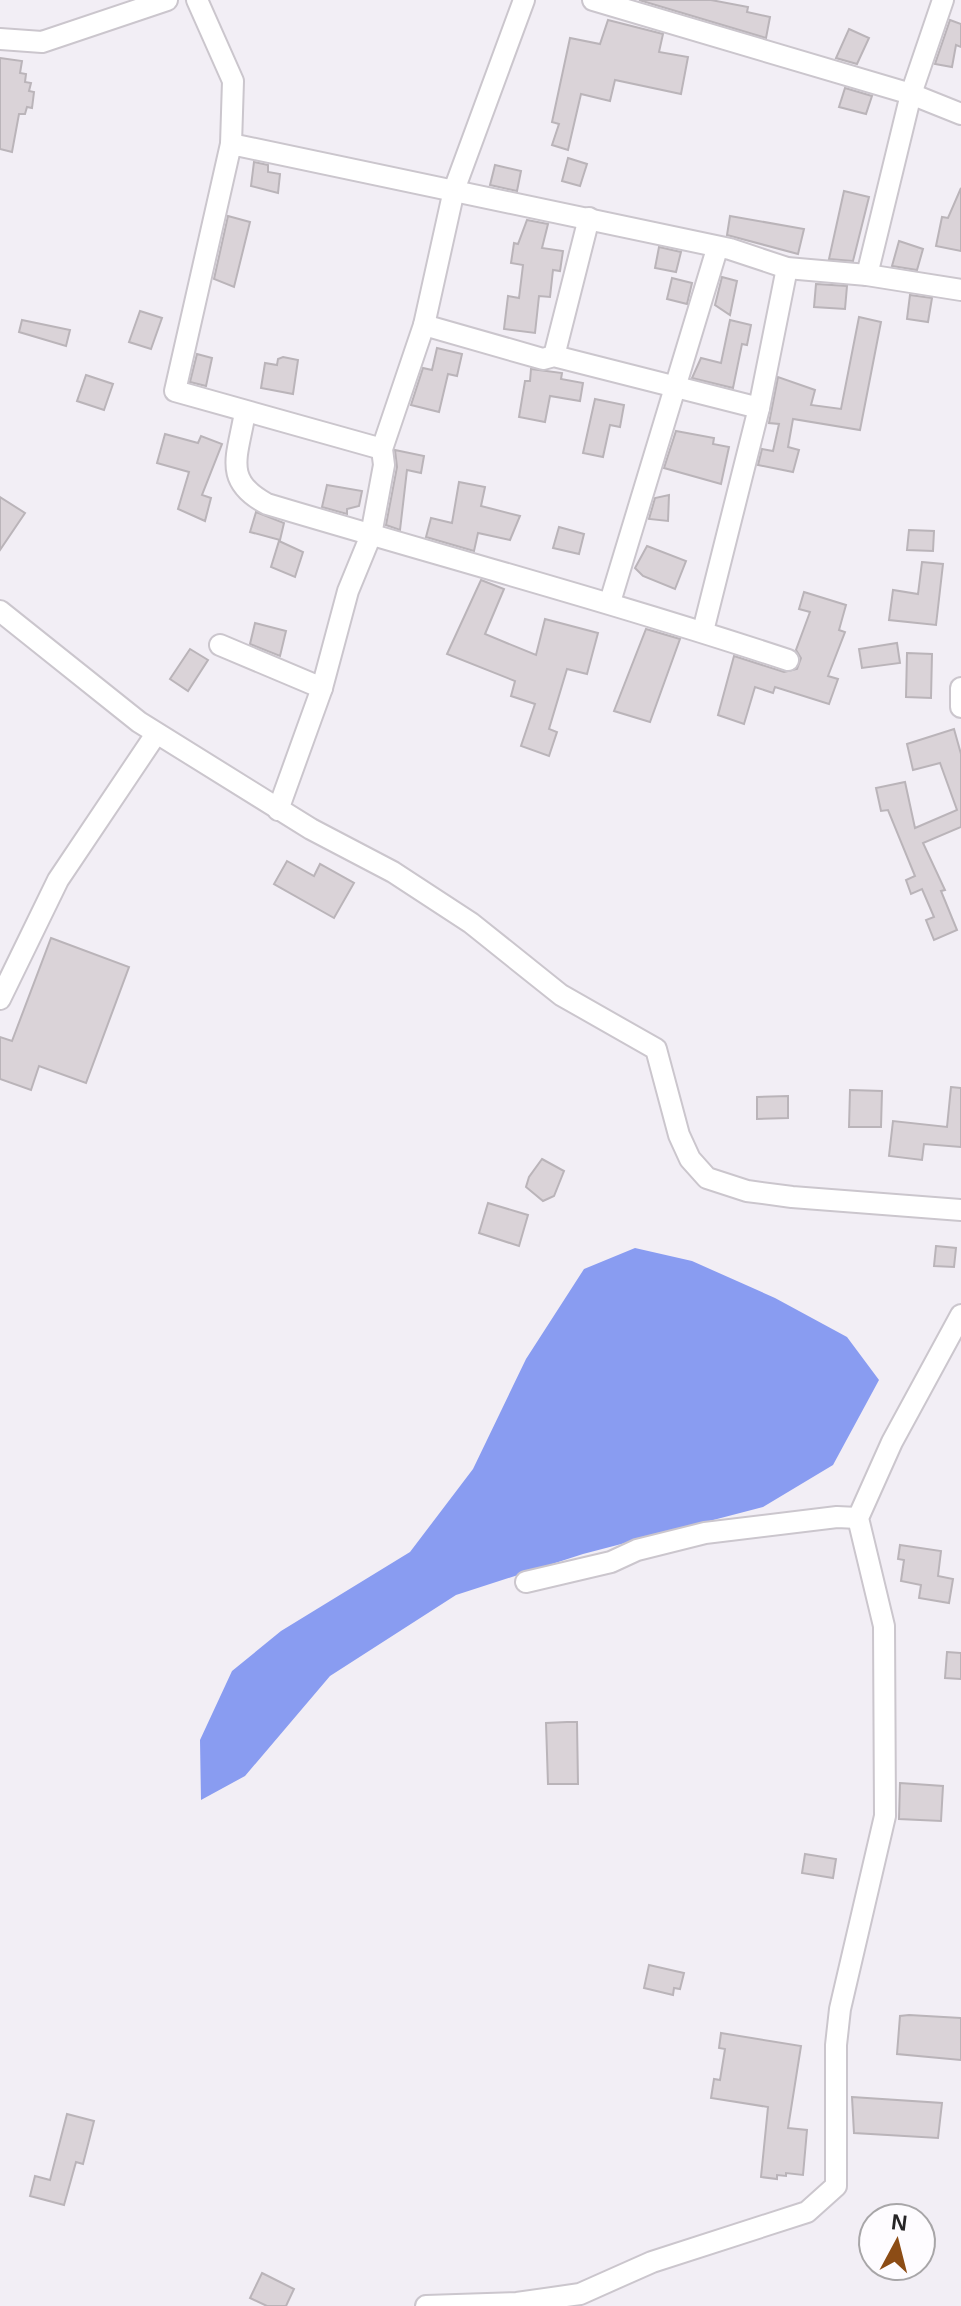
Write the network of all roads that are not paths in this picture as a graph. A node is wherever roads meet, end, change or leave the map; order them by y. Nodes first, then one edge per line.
1 (167, 0) edge
2 (197, 0) edge
3 (524, 0) edge
4 (593, 0) edge
5 (943, 0) edge
6 (0, 39) edge
7 (911, 94) junction
8 (961, 114) edge
9 (231, 144) junction
10 (454, 190) junction
11 (589, 218) junction
12 (717, 249) junction
13 (787, 268) junction
14 (867, 275) junction
15 (961, 290) edge
16 (424, 325) junction
17 (554, 356) junction
18 (676, 386) junction
19 (759, 408) junction
20 (245, 412) junction
21 (382, 449) junction
22 (371, 535) junction
23 (610, 602) junction
24 (0, 611) edge
25 (703, 631) junction
26 (220, 645) dead end
27 (788, 660) dead end
28 (322, 688) junction
29 (961, 688) edge
30 (961, 707) edge
31 (156, 734) junction
32 (278, 810) junction
33 (0, 999) edge
34 (961, 1210) edge
35 (961, 1315) edge
36 (858, 1518) junction
37 (526, 1582) dead end
38 (426, 2306) edge

1 - 6 street
2 - 9 street
3 - 10 street
4 - 7 street
5 - 7 street
7 - 8 street
7 - 14 street
9 - 10 street
9 - 20 street
10 - 11 street
10 - 16 street
11 - 12 street
11 - 17 street
12 - 13 street
12 - 18 street
13 - 14 street
13 - 19 street
14 - 15 street
16 - 17 street
16 - 21 street
17 - 18 street
18 - 19 street
18 - 23 street
19 - 25 street
20 - 21 street
20 - 22 street
21 - 22 street
22 - 23 street
22 - 28 street
23 - 25 street
24 - 31 street
25 - 27 street
26 - 28 street
28 - 32 street
29 - 30 street
31 - 32 street
31 - 33 street
32 - 34 street
35 - 36 street
36 - 37 street
36 - 38 street

